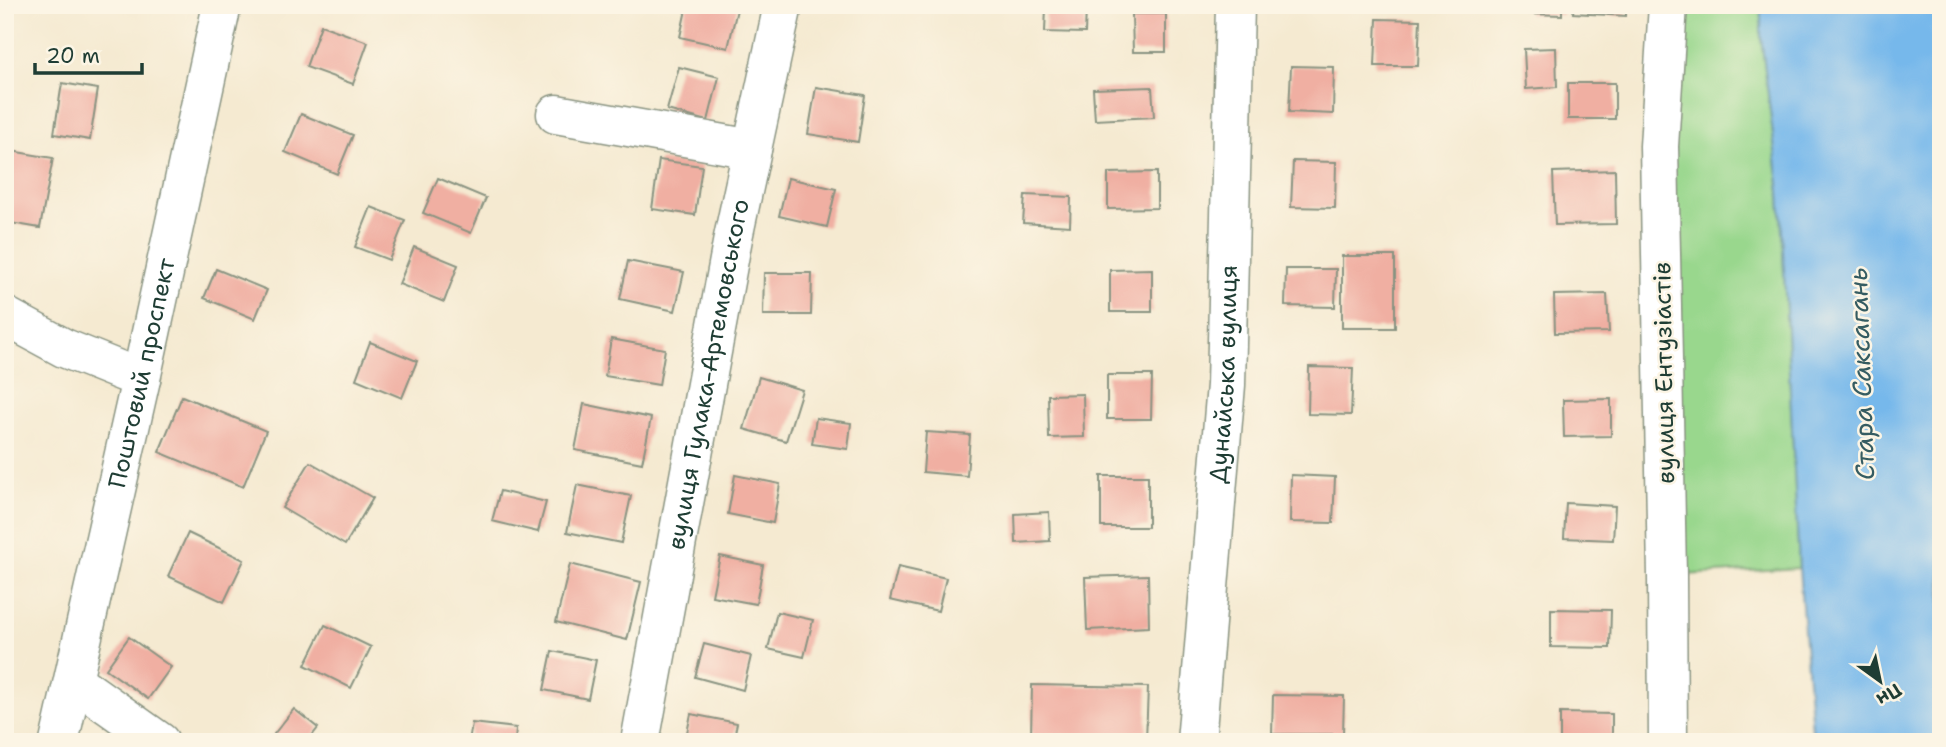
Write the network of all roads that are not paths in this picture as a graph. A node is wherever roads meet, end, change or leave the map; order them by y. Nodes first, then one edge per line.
1 (222, 5) edge
2 (782, 5) edge
3 (1235, 5) edge
4 (1668, 5) edge
5 (556, 114) dead end
6 (752, 149) junction
7 (5, 316) edge
8 (141, 379) junction
9 (74, 681) junction
10 (59, 742) edge
11 (160, 742) edge
12 (640, 742) edge
13 (1196, 742) edge
14 (1668, 742) edge

1 - 8 street, Поштовий проспект
2 - 6 street, вулиця Гулака-Артемовського
3 - 13 street, Дунайська вулиця
4 - 14 street, вулиця Ентузіастів
5 - 6 street
6 - 12 street, вулиця Гулака-Артемовського
7 - 8 street
8 - 9 street, Поштовий проспект
9 - 10 street, Поштовий проспект
9 - 11 street

